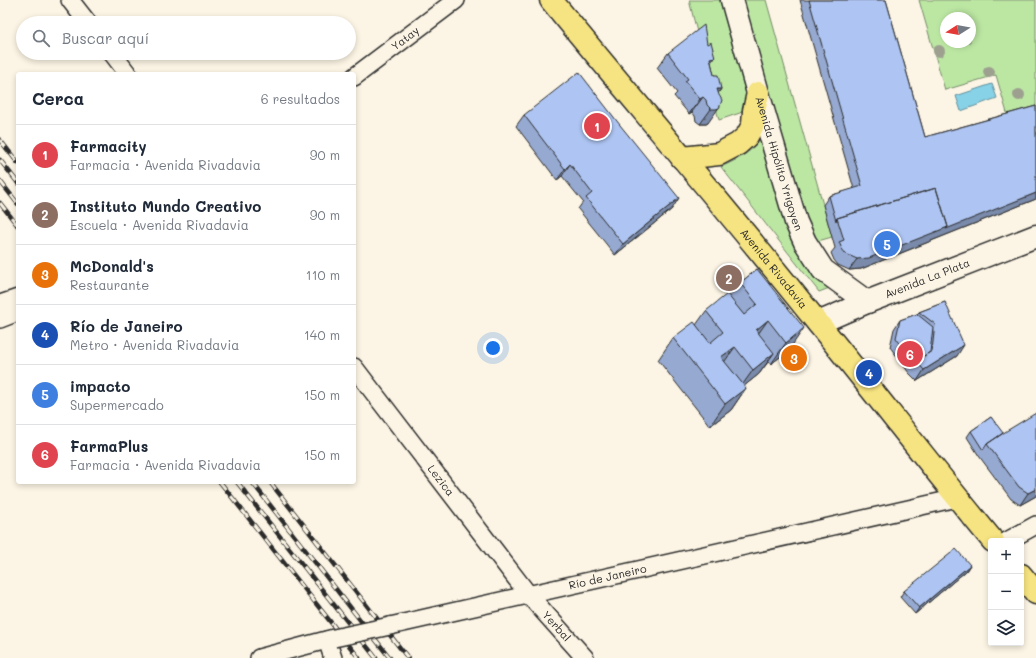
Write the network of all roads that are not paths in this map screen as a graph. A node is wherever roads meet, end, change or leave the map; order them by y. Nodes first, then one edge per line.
1 (70, 0) edge
2 (456, 0) edge
3 (550, 0) edge
4 (732, 0) edge
5 (83, 16) edge
6 (117, 60) edge
7 (126, 72) edge
8 (356, 75) edge
9 (758, 93) junction
10 (682, 158) junction
11 (1036, 236) edge
12 (16, 299) edge
13 (867, 302) junction
14 (0, 304) edge
15 (16, 313) edge
16 (0, 319) edge
17 (818, 323) junction
18 (356, 370) edge
19 (957, 498) junction
20 (1036, 525) edge
21 (990, 538) edge
22 (1012, 538) edge
23 (1024, 579) edge
24 (1036, 593) edge
25 (528, 594) junction
26 (330, 639) junction
27 (259, 658) edge
28 (333, 658) edge
29 (585, 658) edge

1 - 5 street
2 - 8 street, Yatay
3 - 10 main road, Avenida Rivadavia
4 - 9 main road, Avenida Hipólito Yrigoyen
6 - 7 street
9 - 10 main road
9 - 13 main road, Avenida Hipólito Yrigoyen
10 - 17 main road, Avenida Rivadavia
11 - 13 main road, Avenida La Plata
12 - 14 street
13 - 17 main road, Avenida La Plata
15 - 16 street
17 - 19 main road, Avenida Rivadavia
18 - 25 street, Lezica
19 - 21 main road, Avenida Rivadavia
19 - 25 street, Río de Janeiro
20 - 22 street
23 - 24 main road
25 - 26 street, Río de Janeiro, bridge
25 - 29 street, Yerbal
26 - 27 street, Río de Janeiro
26 - 28 street

